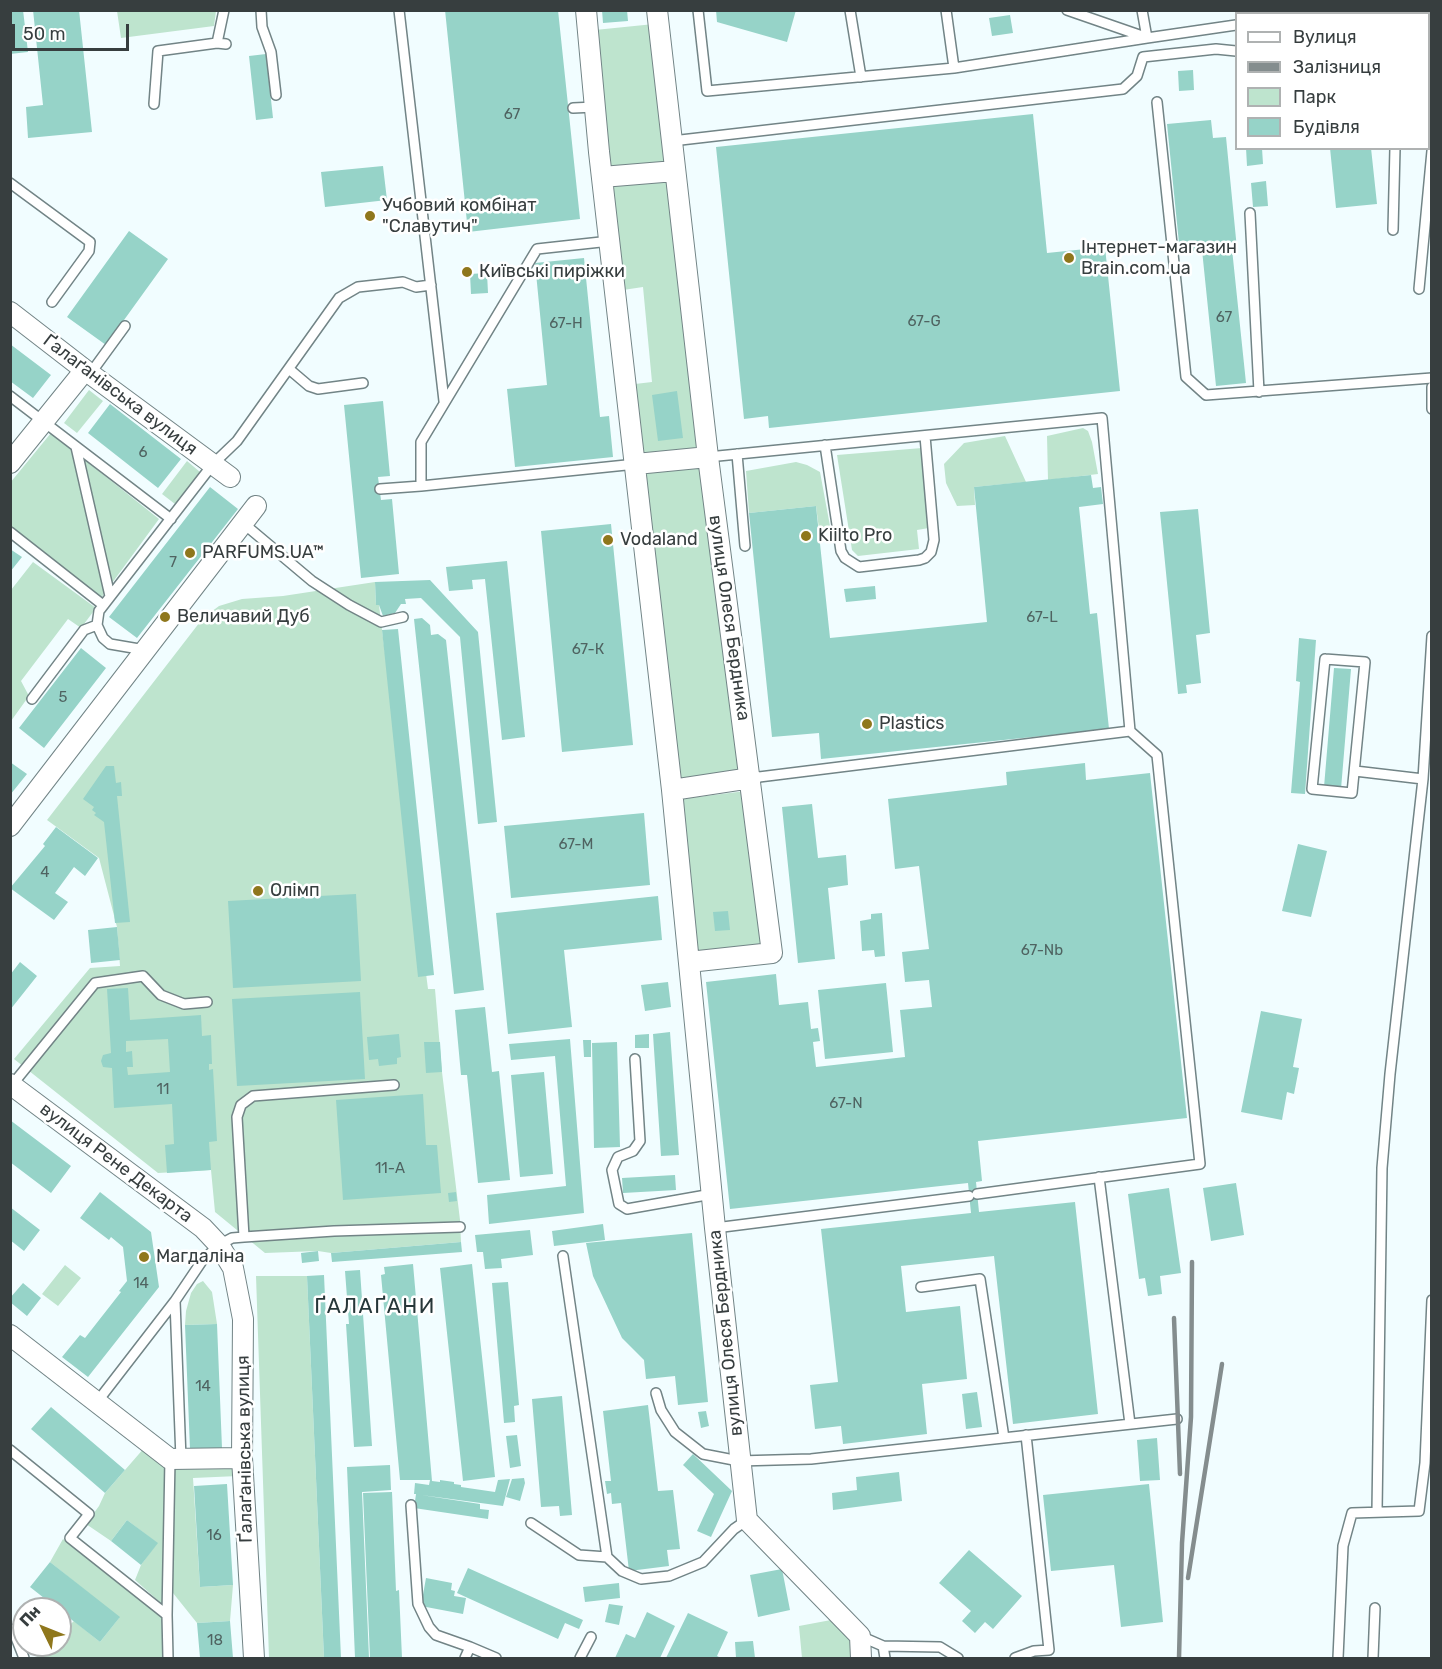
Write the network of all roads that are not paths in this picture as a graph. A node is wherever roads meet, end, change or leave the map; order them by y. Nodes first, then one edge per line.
1 (261, 10) edge
2 (399, 10) edge
3 (586, 10) edge
4 (657, 10) edge
5 (698, 10) edge
6 (850, 10) edge
7 (946, 10) edge
8 (1066, 10) edge
9 (1142, 10) edge
10 (1364, 10) edge
11 (226, 11) edge
12 (1324, 12) edge
13 (1235, 25) edge
14 (1147, 38) junction
15 (1235, 51) edge
16 (954, 68) junction
17 (861, 77) junction
18 (276, 95) dead end
19 (1157, 102) dead end
20 (154, 104) dead end
21 (595, 107) junction
22 (573, 108) dead end
23 (672, 141) junction
24 (1395, 150) edge
25 (1431, 151) edge
26 (675, 171) junction
27 (602, 177) junction
28 (10, 183) edge
29 (1250, 213) dead end
30 (1393, 230) dead end
31 (610, 241) junction
32 (431, 285) junction
33 (1419, 289) dead end
34 (52, 302) dead end
35 (10, 312) edge
36 (125, 326) dead end
37 (289, 369) junction
38 (87, 372) junction
39 (1431, 378) edge
40 (363, 383) dead end
41 (1431, 387) edge
42 (1259, 392) junction
43 (10, 396) edge
44 (444, 400) junction
45 (1431, 409) edge
46 (44, 422) junction
47 (925, 436) junction
48 (825, 446) junction
49 (76, 447) junction
50 (736, 454) junction
51 (708, 457) junction
52 (10, 463) edge
53 (213, 464) junction
54 (636, 464) junction
55 (230, 477) dead end
56 (421, 486) junction
57 (380, 489) dead end
58 (256, 506) dead end
59 (171, 519) junction
60 (243, 523) junction
61 (10, 532) edge
62 (745, 546) dead end
63 (110, 596) junction
64 (103, 605) junction
65 (403, 617) dead end
66 (97, 625) junction
67 (1431, 636) edge
68 (146, 650) junction
69 (32, 699) dead end
70 (1130, 731) junction
71 (1355, 771) junction
72 (751, 778) junction
73 (1423, 779) junction
74 (672, 790) junction
75 (10, 826) edge
76 (689, 962) junction
77 (207, 1002) dead end
78 (635, 1059) dead end
79 (11, 1085) edge
80 (394, 1086) dead end
81 (1100, 1177) junction
82 (712, 1194) junction
83 (460, 1227) dead end
84 (715, 1228) junction
85 (244, 1237) junction
86 (219, 1245) junction
87 (563, 1256) dead end
88 (921, 1287) dead end
89 (1431, 1300) edge
90 (175, 1301) junction
91 (10, 1335) edge
92 (656, 1393) dead end
93 (97, 1402) junction
94 (1177, 1419) dead end
95 (1130, 1424) junction
96 (1026, 1435) junction
97 (1004, 1438) junction
98 (10, 1450) edge
99 (242, 1458) junction
100 (176, 1459) junction
101 (739, 1461) junction
102 (411, 1505) dead end
103 (1377, 1511) junction
104 (747, 1520) junction
105 (531, 1523) dead end
106 (607, 1557) junction
107 (1374, 1608) dead end
108 (167, 1615) junction
109 (10, 1629) edge
110 (860, 1636) junction
111 (591, 1637) dead end
112 (883, 1646) junction
113 (470, 1647) junction
114 (24, 1659) edge
115 (168, 1659) edge
116 (254, 1659) edge
117 (465, 1659) edge
118 (496, 1659) edge
119 (580, 1659) edge
120 (861, 1659) edge
121 (885, 1659) edge
122 (958, 1659) edge
123 (1015, 1659) edge
124 (1338, 1659) edge
125 (1373, 1659) edge

1 - 18 lane
2 - 32 lane
3 - 21 street, вулиця Олеся Бердника
4 - 23 street, вулиця Олеся Бердника
5 - 17 lane
6 - 17 lane
7 - 16 lane
8 - 14 lane
9 - 14 lane
10 - 12 lane
11 - 20 lane
13 - 14 lane
14 - 16 lane
15 - 23 lane
16 - 17 lane
19 - 42 lane
21 - 22 lane
21 - 27 street, вулиця Олеся Бердника
23 - 26 street, вулиця Олеся Бердника
24 - 30 lane
25 - 33 lane
26 - 27 street
26 - 51 street, вулиця Олеся Бердника
27 - 31 street, вулиця Олеся Бердника
28 - 34 lane
29 - 42 lane
31 - 44 lane
31 - 54 street, вулиця Олеся Бердника
32 - 37 lane
32 - 44 lane
35 - 38 street, Ґалаґанівська вулиця
36 - 38 lane
37 - 40 lane
37 - 53 lane
38 - 46 street
38 - 53 street, Ґалаґанівська вулиця
39 - 42 lane
41 - 45 lane
43 - 46 lane
44 - 56 lane
46 - 49 lane
46 - 52 street
47 - 48 lane
47 - 48 lane
47 - 70 lane
48 - 50 lane
49 - 59 lane
49 - 63 lane
50 - 51 lane
50 - 62 lane
51 - 54 street
51 - 72 street, вулиця Олеся Бердника
53 - 55 street, Ґалаґанівська вулиця
53 - 59 lane
54 - 56 lane
54 - 74 street, вулиця Олеся Бердника
56 - 57 lane
58 - 60 street
59 - 63 lane
60 - 65 lane
60 - 68 street
61 - 64 lane
63 - 64 lane
64 - 66 lane
66 - 68 lane
66 - 69 lane
67 - 73 lane
68 - 75 street
70 - 72 lane
70 - 81 lane
71 - 71 lane
71 - 73 lane
72 - 74 street
72 - 76 street, вулиця Олеся Бердника
73 - 103 lane
74 - 76 street, вулиця Олеся Бердника
76 - 82 street, вулиця Олеся Бердника
77 - 79 lane
78 - 82 lane
79 - 86 street, вулиця Рене Декарта
80 - 85 lane
81 - 84 lane
81 - 95 lane
82 - 84 street, вулиця Олеся Бердника
83 - 85 lane
84 - 101 street, вулиця Олеся Бердника
85 - 86 lane
86 - 90 lane
86 - 99 street, Ґалаґанівська вулиця
87 - 106 lane
88 - 97 lane
89 - 103 lane
90 - 93 lane
90 - 100 lane
91 - 93 street
92 - 101 lane
93 - 100 street
94 - 95 lane
95 - 96 lane
96 - 97 lane
96 - 123 lane
97 - 101 lane
98 - 108 lane
99 - 100 street
99 - 116 street, Ґалаґанівська вулиця
100 - 108 lane
101 - 104 street, вулиця Олеся Бердника
102 - 113 lane
103 - 124 lane
104 - 106 lane
104 - 110 street
105 - 106 lane
107 - 125 lane
108 - 115 lane
109 - 114 lane
110 - 112 lane
110 - 120 street
111 - 119 lane
112 - 121 lane
112 - 122 lane
113 - 117 lane
113 - 118 lane

